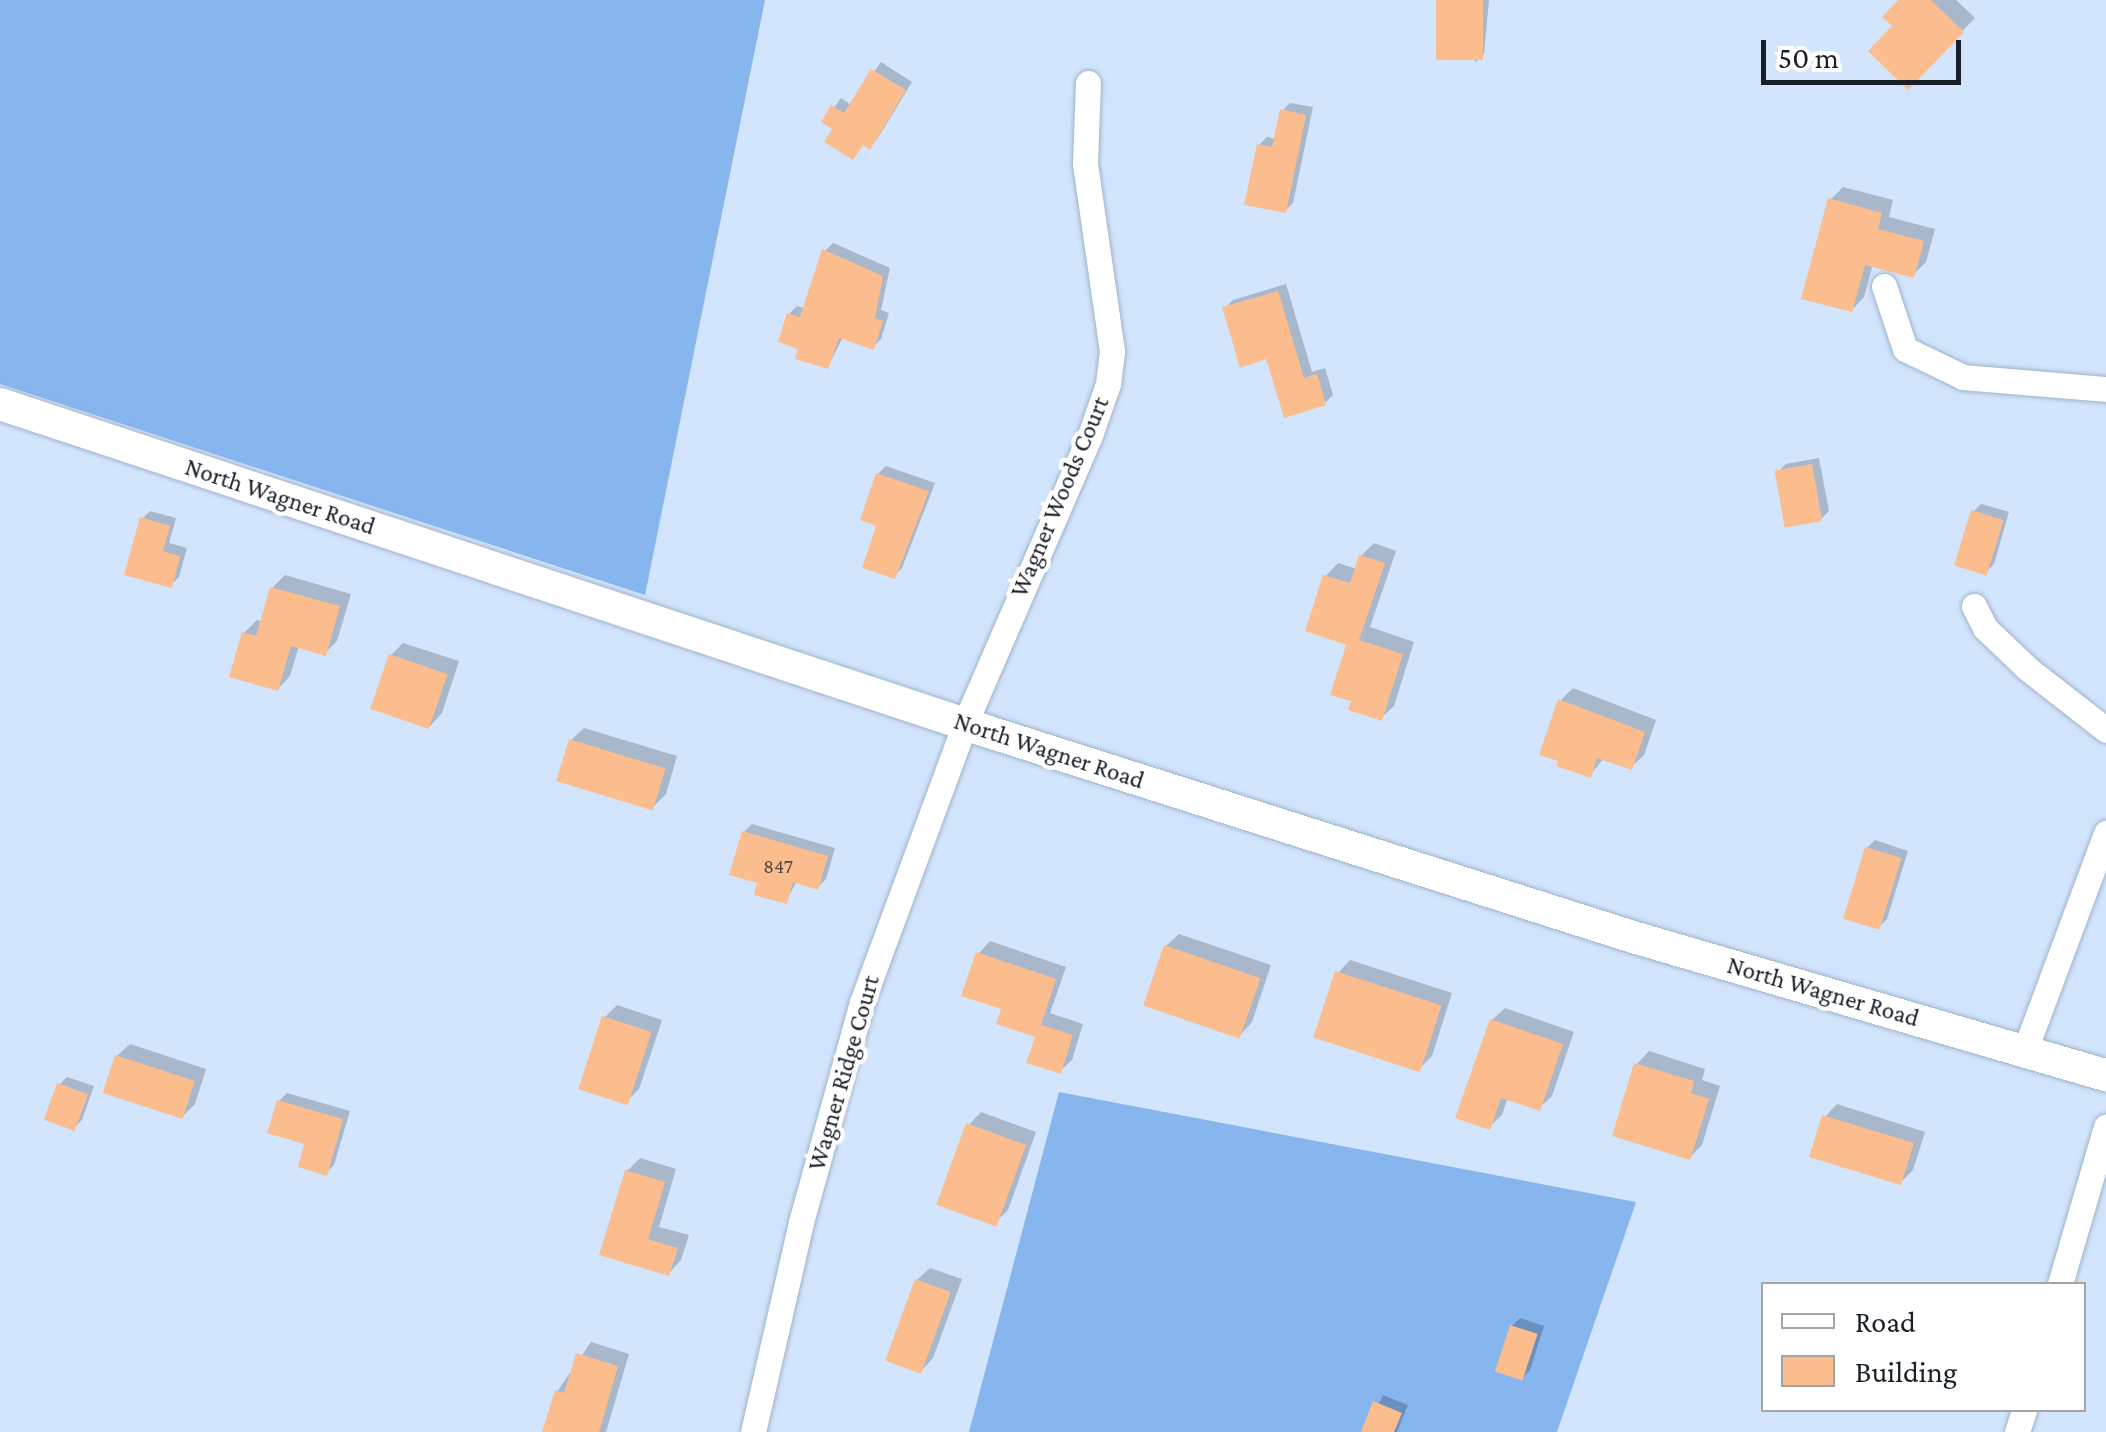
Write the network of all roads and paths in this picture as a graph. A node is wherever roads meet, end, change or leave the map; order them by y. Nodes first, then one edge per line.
1 (1088, 84) dead end
2 (1884, 286) dead end
3 (2106, 389) edge
4 (0, 404) edge
5 (1974, 606) dead end
6 (965, 724) junction
7 (2106, 730) edge
8 (2106, 833) edge
9 (2025, 1050) junction
10 (2106, 1074) edge
11 (2106, 1127) edge
12 (2061, 1282) edge
13 (754, 1432) edge

1 - 6 street, Wagner Woods Court
2 - 3 street
4 - 6 main road, North Wagner Road
5 - 7 street
6 - 9 main road, North Wagner Road
6 - 13 street, Wagner Ridge Court
8 - 9 street
9 - 10 main road, North Wagner Road
11 - 12 street

